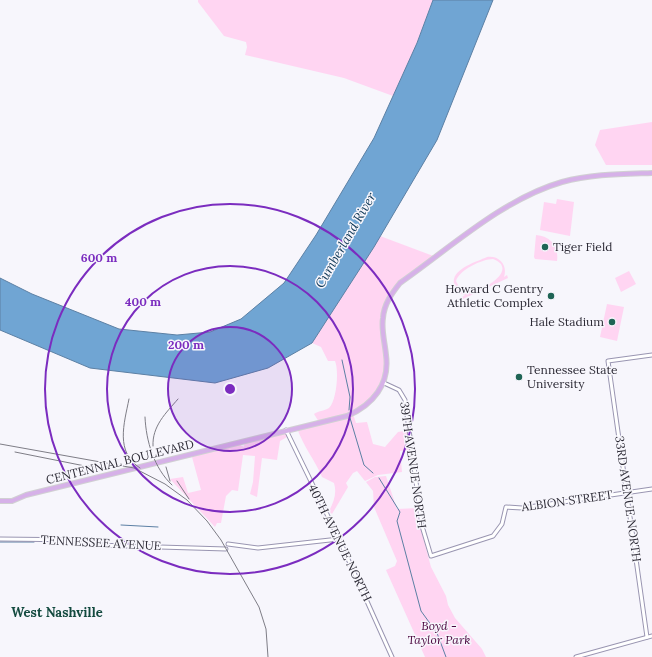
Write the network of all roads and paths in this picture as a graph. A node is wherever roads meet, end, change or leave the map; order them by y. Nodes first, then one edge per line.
1 (652, 173) edge
2 (652, 355) edge
3 (384, 383) junction
4 (286, 430) junction
5 (652, 489) edge
6 (627, 493) junction
7 (0, 501) edge
8 (506, 507) joint
9 (0, 539) edge
10 (339, 539) junction
11 (228, 544) dead end
12 (226, 549) dead end
13 (647, 636) junction
14 (652, 636) edge
15 (392, 657) edge
16 (576, 657) edge

1 - 3 main road
2 - 6 street, 33RD AVENUE NORTH
3 - 4 main road, CENTENNIAL BOULEVARD
3 - 8 street, 39TH AVENUE NORTH
4 - 7 main road, CENTENNIAL BOULEVARD
4 - 10 street, 40TH AVENUE NORTH
5 - 6 street, ALBION STREET
6 - 8 street, ALBION STREET
6 - 13 street, 33RD AVENUE NORTH
9 - 12 street, TENNESSEE AVENUE
10 - 11 street
10 - 15 street, 40TH AVENUE NORTH
13 - 14 street
13 - 16 street

